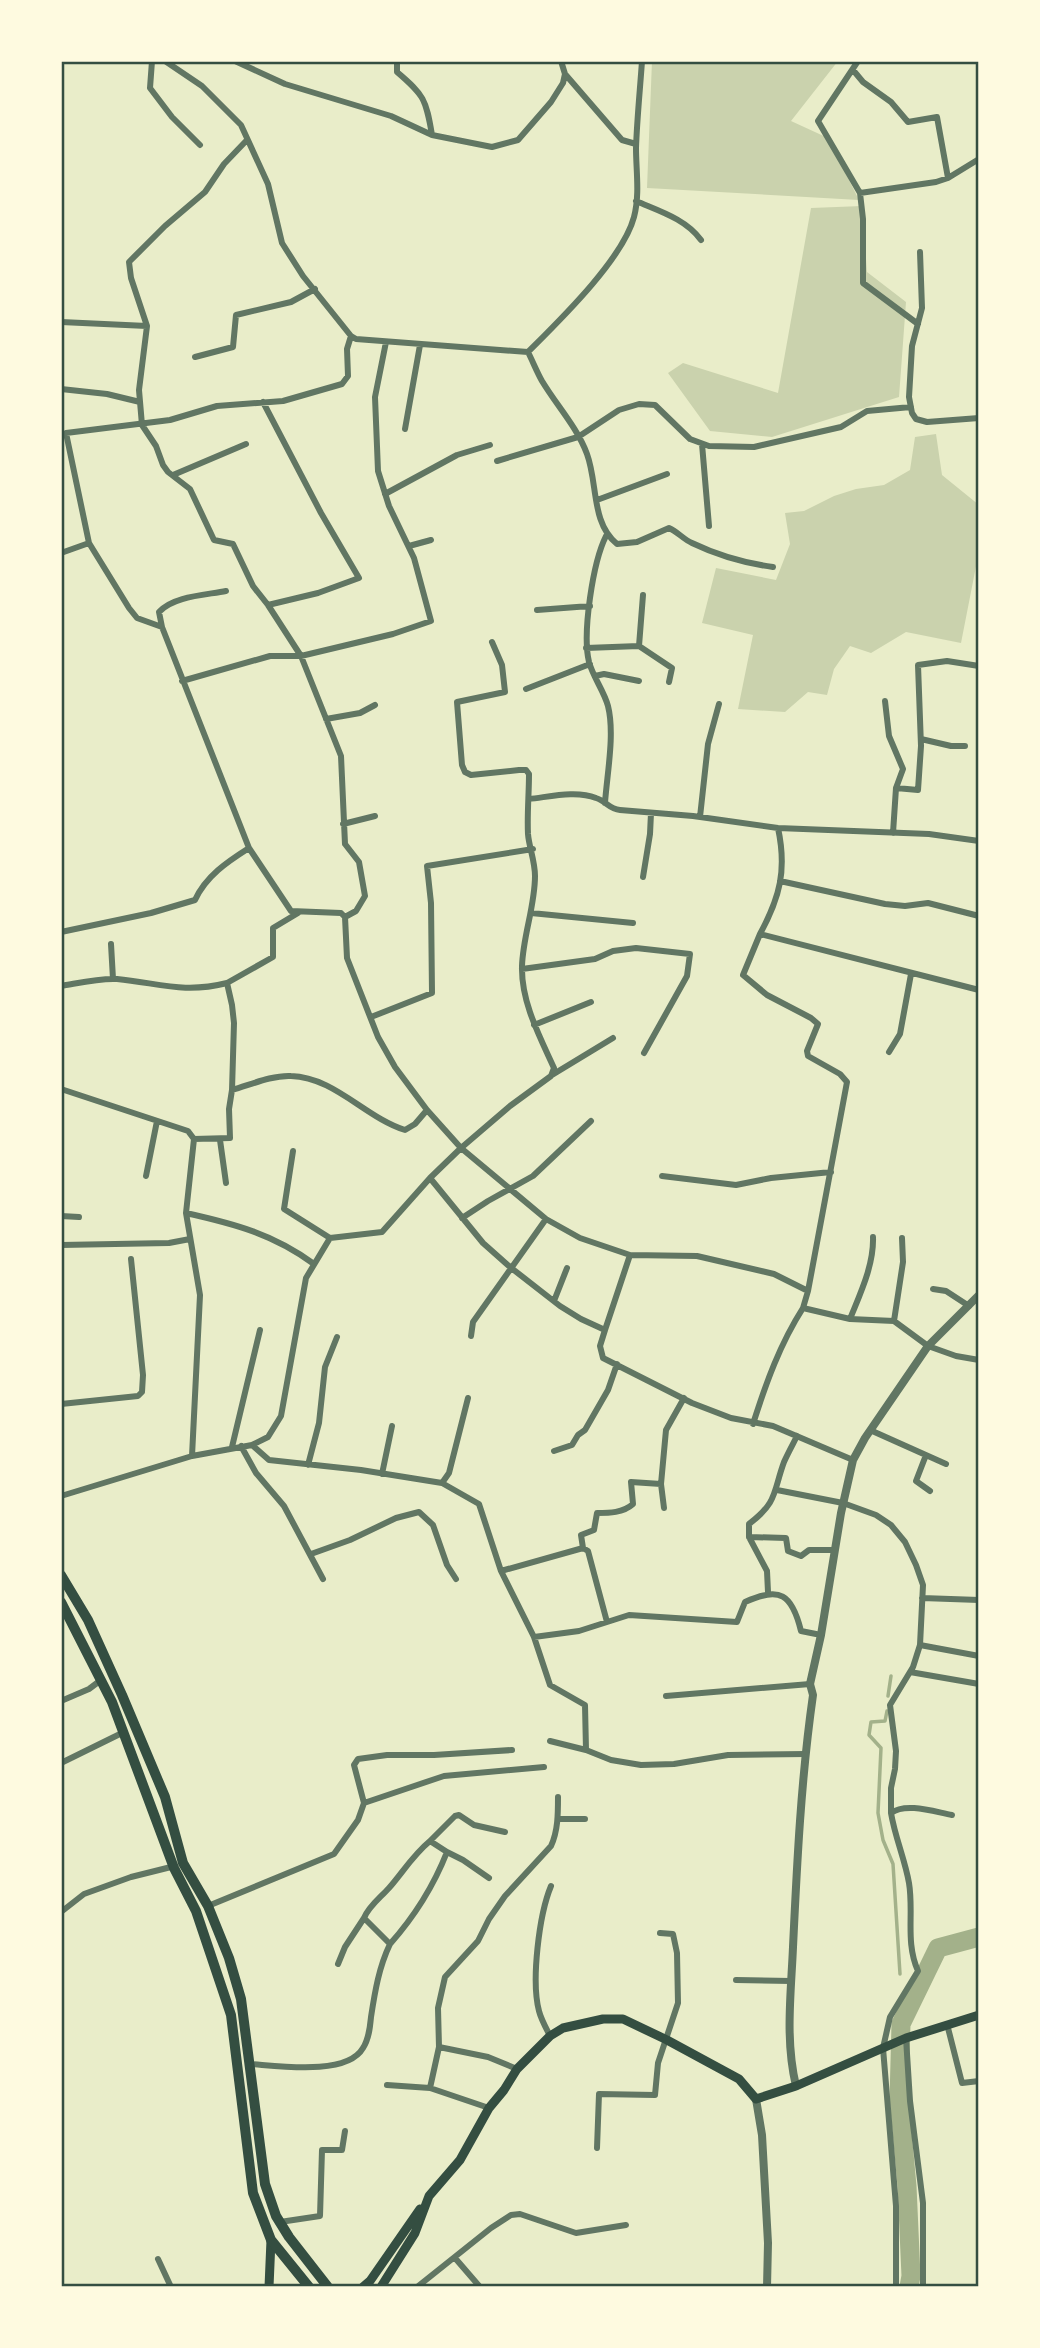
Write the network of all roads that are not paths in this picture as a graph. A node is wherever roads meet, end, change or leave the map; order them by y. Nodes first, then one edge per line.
1 (152, 61) edge
2 (165, 61) edge
3 (235, 61) edge
4 (397, 61) edge
5 (561, 61) edge
6 (642, 61) edge
7 (858, 61) edge
8 (853, 70) junction
9 (565, 74) junction
10 (432, 135) junction
11 (246, 141) junction
12 (636, 144) junction
13 (200, 145) dead end
14 (979, 159) edge
15 (948, 178) junction
16 (860, 193) junction
17 (636, 201) junction
18 (701, 240) dead end
19 (920, 252) dead end
20 (315, 289) junction
21 (61, 322) edge
22 (918, 324) junction
23 (147, 326) junction
24 (351, 336) junction
25 (386, 342) junction
26 (420, 345) junction
27 (528, 352) junction
28 (195, 357) dead end
29 (61, 389) edge
30 (140, 402) junction
31 (263, 402) junction
32 (911, 407) junction
33 (979, 418) edge
34 (142, 425) junction
35 (405, 429) dead end
36 (578, 437) junction
37 (246, 444) dead end
38 (702, 444) junction
39 (489, 445) dead end
40 (61, 449) edge
41 (70, 450) junction
42 (497, 460) dead end
43 (667, 474) dead end
44 (173, 475) junction
45 (385, 494) junction
46 (597, 500) junction
47 (709, 526) dead end
48 (606, 536) junction
49 (431, 540) dead end
50 (89, 543) junction
51 (409, 546) junction
52 (62, 553) edge
53 (773, 566) dead end
54 (226, 591) dead end
55 (642, 595) dead end
56 (268, 605) junction
57 (590, 606) junction
58 (537, 610) dead end
59 (162, 627) junction
60 (492, 642) dead end
61 (639, 646) junction
62 (586, 648) junction
63 (301, 656) junction
64 (590, 664) junction
65 (979, 666) edge
66 (595, 676) junction
67 (182, 681) junction
68 (639, 681) dead end
69 (669, 682) dead end
70 (526, 689) dead end
71 (885, 701) dead end
72 (719, 704) dead end
73 (374, 705) dead end
74 (326, 719) junction
75 (920, 739) junction
76 (965, 746) dead end
77 (896, 788) junction
78 (529, 799) junction
79 (605, 803) junction
80 (651, 813) junction
81 (374, 816) dead end
82 (700, 817) junction
83 (343, 824) junction
84 (778, 828) junction
85 (893, 833) junction
86 (979, 841) edge
87 (249, 848) junction
88 (533, 849) junction
89 (643, 877) dead end
90 (780, 881) junction
91 (298, 913) junction
92 (531, 914) junction
93 (979, 916) edge
94 (345, 917) junction
95 (633, 923) dead end
96 (61, 932) edge
97 (760, 934) junction
98 (111, 944) dead end
99 (522, 969) junction
100 (911, 974) junction
101 (113, 979) junction
102 (227, 983) junction
103 (61, 986) edge
104 (979, 990) edge
105 (590, 1002) dead end
106 (371, 1017) junction
107 (534, 1025) junction
108 (613, 1038) dead end
109 (889, 1052) dead end
110 (644, 1053) dead end
111 (551, 1076) junction
112 (61, 1089) edge
113 (232, 1090) junction
114 (427, 1110) junction
115 (157, 1121) junction
116 (590, 1121) dead end
117 (194, 1139) junction
118 (220, 1140) junction
119 (461, 1148) junction
120 (293, 1150) dead end
121 (831, 1172) junction
122 (146, 1176) dead end
123 (662, 1176) dead end
124 (429, 1178) junction
125 (226, 1183) dead end
126 (508, 1189) junction
127 (186, 1213) junction
128 (61, 1216) edge
129 (79, 1217) dead end
130 (463, 1218) junction
131 (545, 1219) junction
132 (873, 1237) dead end
133 (330, 1238) junction
134 (902, 1238) dead end
135 (190, 1239) junction
136 (61, 1245) edge
137 (630, 1255) junction
138 (131, 1259) dead end
139 (314, 1264) junction
140 (510, 1267) junction
141 (568, 1268) dead end
142 (933, 1289) dead end
143 (807, 1291) junction
144 (979, 1295) edge
145 (554, 1300) junction
146 (969, 1306) junction
147 (803, 1308) junction
148 (850, 1319) junction
149 (894, 1321) junction
150 (260, 1330) dead end
151 (605, 1330) junction
152 (471, 1336) dead end
153 (337, 1337) dead end
154 (928, 1346) junction
155 (979, 1360) edge
156 (617, 1364) junction
157 (468, 1398) dead end
158 (684, 1398) junction
159 (61, 1404) edge
160 (753, 1424) junction
161 (392, 1426) dead end
162 (870, 1430) junction
163 (797, 1436) junction
164 (253, 1445) junction
165 (241, 1446) junction
166 (232, 1447) junction
167 (554, 1451) dead end
168 (926, 1455) junction
169 (192, 1456) junction
170 (853, 1460) junction
171 (946, 1464) dead end
172 (308, 1465) junction
173 (382, 1474) junction
174 (442, 1483) junction
175 (661, 1484) junction
176 (777, 1490) junction
177 (930, 1491) dead end
178 (61, 1496) edge
179 (843, 1503) junction
180 (664, 1508) dead end
181 (749, 1536) junction
182 (583, 1548) junction
183 (835, 1550) junction
184 (311, 1554) junction
185 (501, 1571) junction
186 (61, 1575) edge
187 (323, 1579) dead end
188 (456, 1579) dead end
189 (768, 1592) junction
190 (922, 1598) junction
191 (979, 1601) edge
192 (62, 1606) edge
193 (607, 1622) junction
194 (821, 1635) junction
195 (534, 1637) junction
196 (920, 1645) junction
197 (979, 1656) edge
198 (910, 1672) junction
199 (101, 1680) junction
200 (810, 1684) junction
201 (979, 1684) edge
202 (666, 1696) dead end
203 (61, 1701) edge
204 (124, 1732) junction
205 (550, 1741) dead end
206 (512, 1750) dead end
207 (586, 1750) junction
208 (806, 1754) junction
209 (61, 1763) edge
210 (544, 1767) dead end
211 (558, 1797) dead end
212 (364, 1802) junction
213 (891, 1813) junction
214 (952, 1815) dead end
215 (558, 1819) junction
216 (585, 1819) dead end
217 (505, 1832) dead end
218 (429, 1841) junction
219 (447, 1852) junction
220 (178, 1865) junction
221 (489, 1878) dead end
222 (551, 1886) dead end
223 (208, 1906) junction
224 (61, 1912) edge
225 (364, 1918) junction
226 (660, 1933) dead end
227 (390, 1944) junction
228 (338, 1964) dead end
229 (736, 1980) dead end
230 (792, 1981) junction
231 (979, 2015) edge
232 (947, 2024) junction
233 (550, 2036) junction
234 (906, 2038) junction
235 (667, 2040) junction
236 (439, 2047) junction
237 (883, 2048) junction
238 (250, 2064) junction
239 (517, 2069) junction
240 (979, 2081) edge
241 (387, 2085) dead end
242 (796, 2086) junction
243 (430, 2088) junction
244 (756, 2099) junction
245 (489, 2108) junction
246 (345, 2130) dead end
247 (597, 2148) dead end
248 (429, 2196) junction
249 (280, 2222) junction
250 (626, 2225) dead end
251 (271, 2240) junction
252 (455, 2258) junction
253 (159, 2259) dead end
254 (171, 2287) edge
255 (270, 2287) edge
256 (309, 2287) edge
257 (328, 2287) edge
258 (363, 2287) edge
259 (381, 2287) edge
260 (417, 2287) edge
261 (480, 2287) edge
262 (767, 2287) edge
263 (896, 2287) edge
264 (923, 2287) edge

1 - 13 street
2 - 11 street
3 - 10 street
4 - 10 street
5 - 9 street
6 - 12 street
7 - 8 street
8 - 15 street
8 - 16 street
9 - 10 street
9 - 12 street
11 - 20 street
11 - 23 street
12 - 17 street
14 - 15 street
15 - 16 street
16 - 22 street
17 - 18 street
17 - 27 street
19 - 22 street
20 - 24 street
20 - 28 street
21 - 23 street
22 - 32 street
23 - 30 street
24 - 25 street
24 - 31 street
25 - 26 street
25 - 45 street
26 - 27 street
26 - 35 street
27 - 36 street
29 - 30 street
30 - 34 street
31 - 34 street
31 - 56 street
32 - 33 street
32 - 38 street
34 - 41 street
34 - 44 street
36 - 38 street
36 - 42 street
36 - 46 street
37 - 44 street
38 - 47 street
39 - 45 street
40 - 41 street
41 - 50 street
43 - 46 street
44 - 56 street
45 - 51 street
46 - 48 street
48 - 53 street
48 - 57 street
49 - 51 street
50 - 52 street
50 - 59 street
51 - 63 street
54 - 59 street
55 - 61 street
56 - 63 street
57 - 58 street
57 - 62 street
59 - 67 street
60 - 78 street
61 - 62 street
61 - 69 street
62 - 64 street
63 - 67 street
63 - 74 street
64 - 66 street
64 - 70 street
65 - 75 street
66 - 68 street
66 - 79 street
67 - 87 street
71 - 77 street
72 - 82 street
73 - 74 street
74 - 83 street
75 - 76 street
75 - 77 street
77 - 85 street
78 - 79 street
78 - 88 street
79 - 80 street
80 - 82 street
80 - 89 street
81 - 83 street
82 - 84 street
83 - 94 street
84 - 85 street
84 - 90 street
85 - 86 street
87 - 91 street
87 - 96 street
88 - 92 street
88 - 106 street
90 - 93 street
90 - 97 street
91 - 94 street
91 - 102 street
92 - 95 street
92 - 99 street
94 - 106 street
97 - 100 street
97 - 121 street
98 - 101 street
99 - 107 street
99 - 110 street
100 - 104 street
100 - 109 street
101 - 102 street
101 - 103 street
102 - 113 street
105 - 107 street
106 - 114 street
107 - 111 street
108 - 111 street
111 - 119 street
112 - 115 street
113 - 114 street
113 - 118 street
114 - 119 street
115 - 117 street
115 - 122 street
116 - 126 street
117 - 118 street
117 - 127 street
118 - 125 street
119 - 124 street
119 - 126 street
120 - 133 street
121 - 123 street
121 - 143 street
124 - 130 street
124 - 133 street
126 - 130 street
126 - 131 street
127 - 135 street
127 - 139 street
128 - 129 street
130 - 140 street
131 - 137 street
131 - 140 street
132 - 148 street
133 - 139 street
134 - 149 street
135 - 136 street
135 - 169 street
137 - 143 street
137 - 151 street
138 - 159 street
139 - 164 street
140 - 145 street
140 - 152 street
141 - 145 street
142 - 146 street
143 - 147 street
144 - 146 street
145 - 151 street
146 - 154 street
147 - 148 street
147 - 160 street
148 - 149 street
149 - 154 street
150 - 166 street
151 - 156 street
153 - 172 street
154 - 155 street
154 - 162 street
156 - 158 street
156 - 167 street
157 - 174 street
158 - 160 street
158 - 175 street
160 - 163 street
161 - 173 street
162 - 168 street
162 - 170 street
163 - 170 street
163 - 176 street
164 - 165 street
164 - 172 street
165 - 166 street
165 - 184 street
166 - 169 street
168 - 171 street
168 - 177 street
169 - 178 street
170 - 179 street
172 - 173 street
173 - 174 street
174 - 185 street
175 - 180 street
175 - 182 street
176 - 179 street
176 - 181 street
179 - 183 street
179 - 190 street
181 - 183 street
181 - 189 street
182 - 185 street
182 - 193 street
183 - 194 street
184 - 187 street
184 - 188 street
185 - 195 street
186 - 220 main road
189 - 193 street
189 - 194 street
190 - 191 street
190 - 196 street
192 - 199 main road
193 - 195 street
194 - 200 street
195 - 207 street
196 - 197 street
196 - 198 street
198 - 201 street
198 - 213 street
199 - 203 street
199 - 204 main road
200 - 202 street
200 - 208 street
204 - 209 street
204 - 220 main road
205 - 207 street
206 - 212 street
207 - 208 street
208 - 230 street
210 - 212 street
211 - 215 street
212 - 223 street
213 - 214 street
213 - 237 street
215 - 216 street
215 - 236 street
217 - 218 street
218 - 219 street
218 - 225 street
219 - 221 street
219 - 227 street
220 - 223 main road
220 - 224 street
220 - 251 main road
222 - 233 street
223 - 238 main road
225 - 227 street
225 - 228 street
226 - 235 street
227 - 238 street
229 - 230 street
230 - 242 street
231 - 232 main road
232 - 234 main road
232 - 240 street
233 - 235 main road
233 - 239 main road
234 - 237 main road
234 - 264 street
235 - 244 main road
235 - 247 street
236 - 239 street
236 - 243 street
237 - 242 main road
237 - 263 street
238 - 249 main road
239 - 245 main road
241 - 243 street
242 - 244 main road
243 - 245 street
244 - 262 street
245 - 248 main road
246 - 249 street
248 - 258 main road
248 - 259 main road
249 - 257 main road
250 - 252 street
251 - 255 main road
251 - 256 main road
252 - 260 street
252 - 261 street
253 - 254 street

